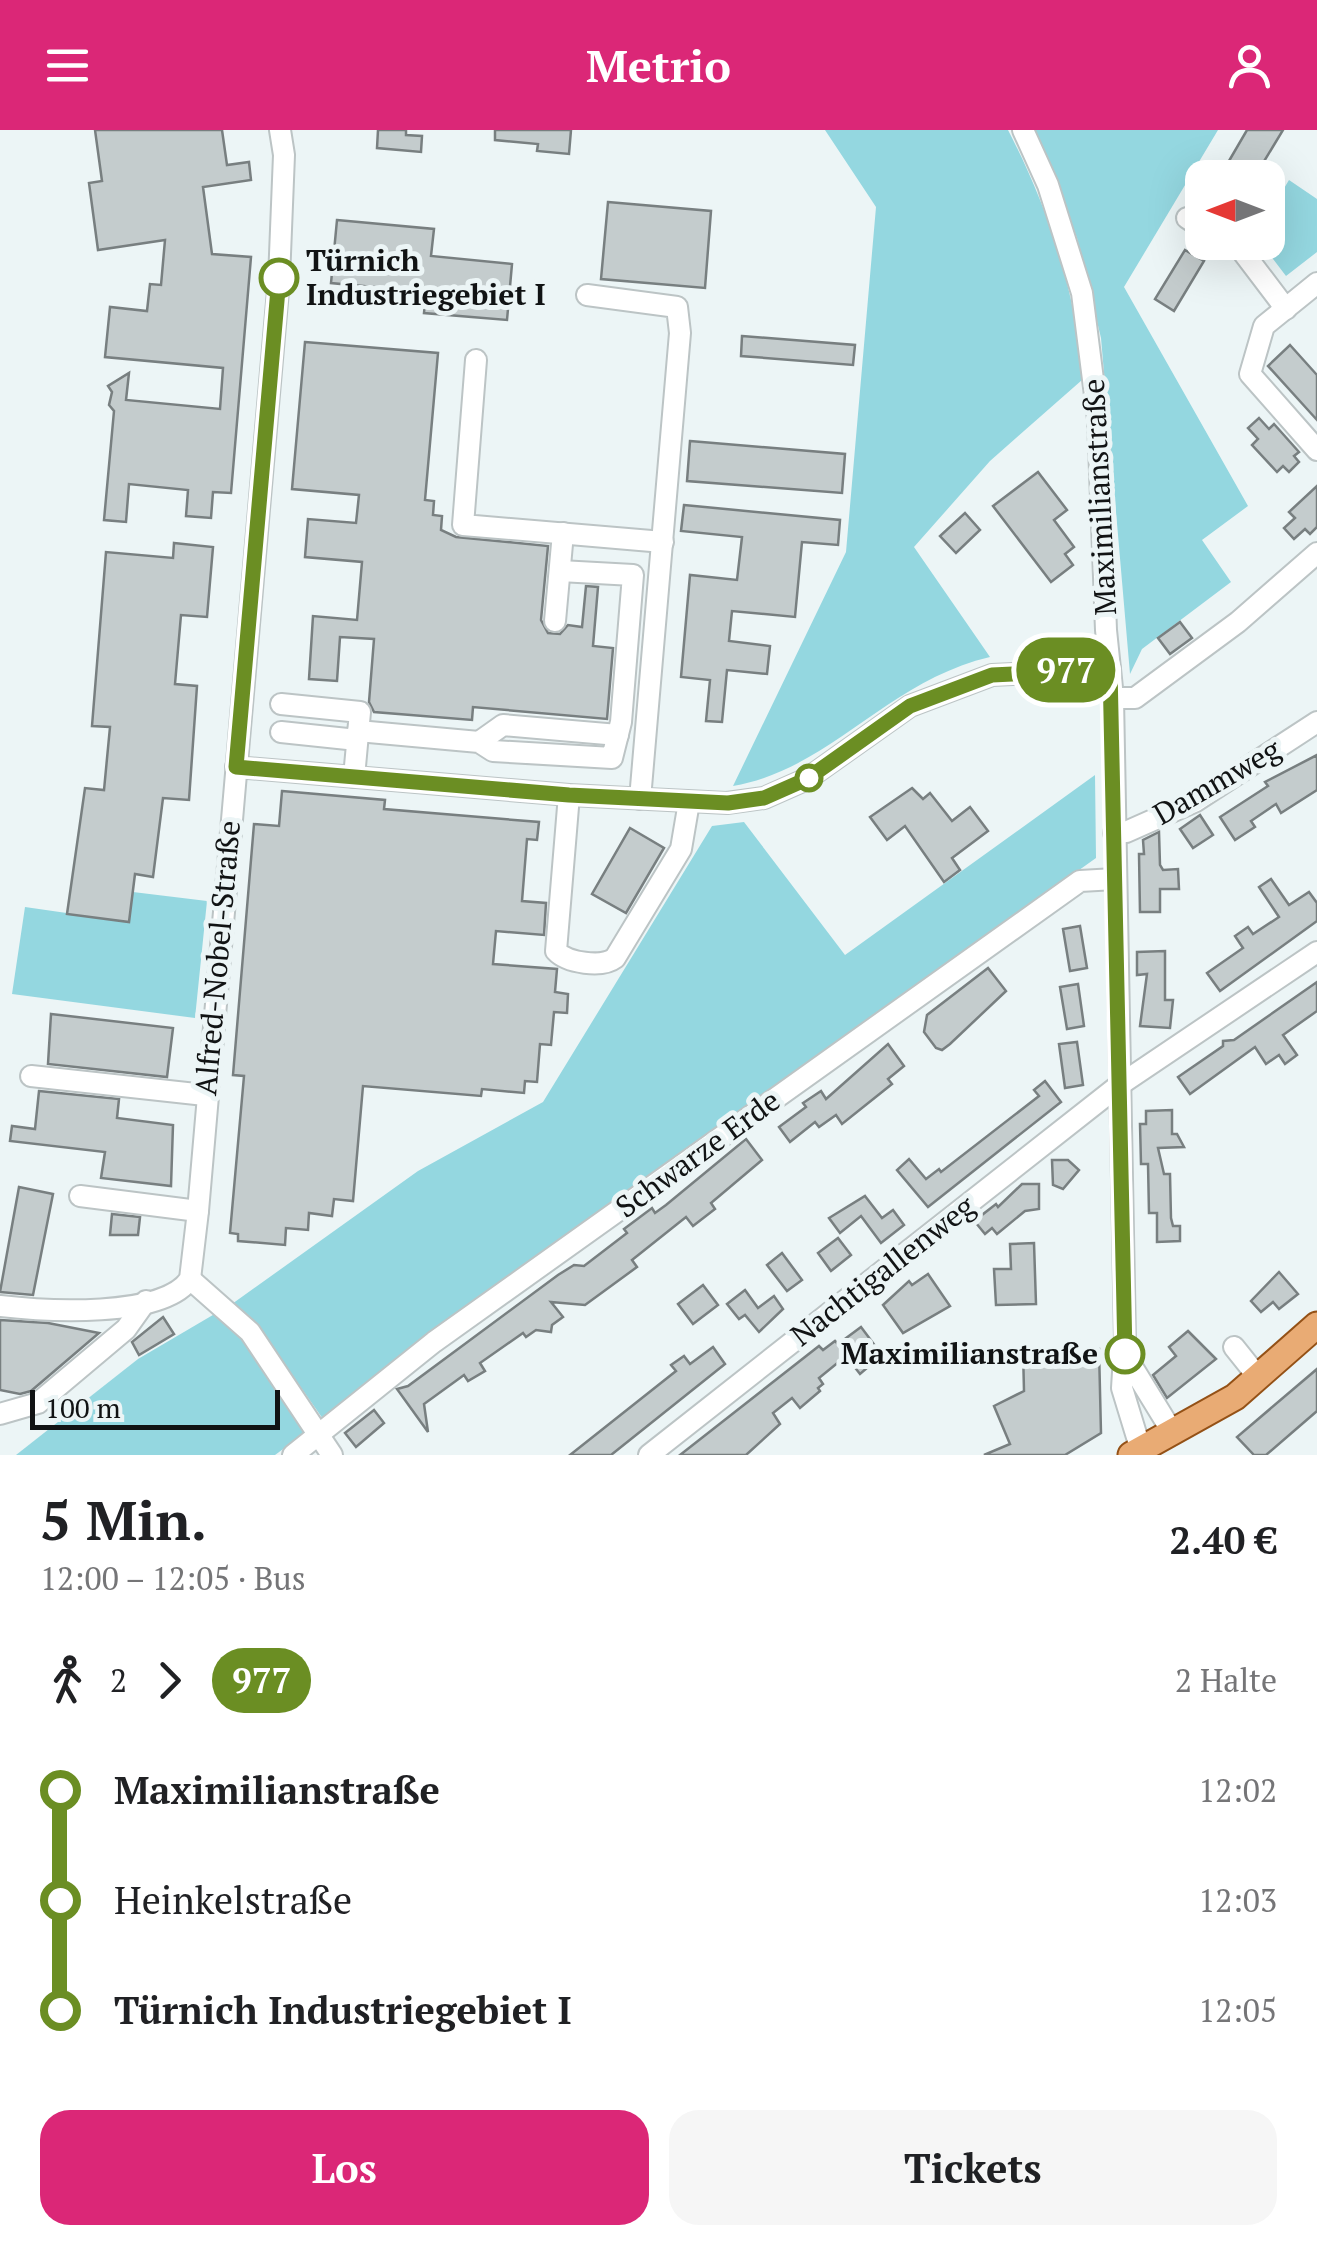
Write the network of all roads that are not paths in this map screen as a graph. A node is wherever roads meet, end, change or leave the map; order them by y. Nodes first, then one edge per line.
1 (280, 130) edge
2 (1023, 130) edge
3 (1248, 260) edge
4 (1317, 283) edge
5 (586, 295) dead end
6 (1286, 309) junction
7 (476, 360) dead end
8 (1317, 450) edge
9 (563, 534) junction
10 (663, 539) junction
11 (1317, 553) edge
12 (560, 571) junction
13 (555, 621) dead end
14 (1110, 669) junction
15 (1113, 698) junction
16 (282, 704) dead end
17 (1317, 722) edge
18 (280, 732) dead end
19 (358, 736) junction
20 (236, 767) junction
21 (354, 777) junction
22 (569, 795) junction
23 (640, 799) junction
24 (689, 802) junction
25 (1114, 833) junction
26 (1115, 879) junction
27 (1317, 952) edge
28 (32, 1076) dead end
29 (1118, 1086) junction
30 (206, 1095) junction
31 (80, 1196) dead end
32 (198, 1211) junction
33 (190, 1280) junction
34 (146, 1301) junction
35 (0, 1306) edge
36 (1317, 1325) edge
37 (1234, 1346) dead end
38 (1125, 1355) junction
39 (1258, 1377) junction
40 (0, 1414) edge
41 (1171, 1430) junction
42 (320, 1436) junction
43 (1135, 1451) edge
44 (292, 1455) edge
45 (332, 1455) edge
46 (649, 1455) edge

1 - 20 street, Alfred-Nobel-Straße
2 - 14 street, Maximilianstraße
3 - 6 street
4 - 6 street
5 - 10 street
6 - 8 street
7 - 9 street
9 - 10 street
9 - 12 street
10 - 23 street
11 - 15 street
12 - 13 street
12 - 19 street
14 - 15 street, Maximilianstraße
14 - 24 street
15 - 25 street, Maximilianstraße
16 - 19 street
17 - 25 street, Dammweg
18 - 19 street
19 - 21 street
20 - 21 street
20 - 30 street, Alfred-Nobel-Straße
21 - 22 street
22 - 23 street
22 - 24 street
23 - 24 street
25 - 26 street, Maximilianstraße
26 - 29 street, Maximilianstraße
26 - 42 street, Schwarze Erde
27 - 29 street, Nachtigallenweg
28 - 30 street
29 - 38 street, Maximilianstraße
29 - 46 street, Nachtigallenweg
30 - 32 street, Alfred-Nobel-Straße
31 - 32 street
32 - 33 street, Alfred-Nobel-Straße
33 - 34 street
33 - 42 street
34 - 35 street
34 - 40 street
36 - 39 main road
37 - 39 street
38 - 41 street
38 - 43 street, Maximilianstraße
39 - 41 main road
41 - 43 main road
42 - 44 street, Schwarze Erde
42 - 45 street

